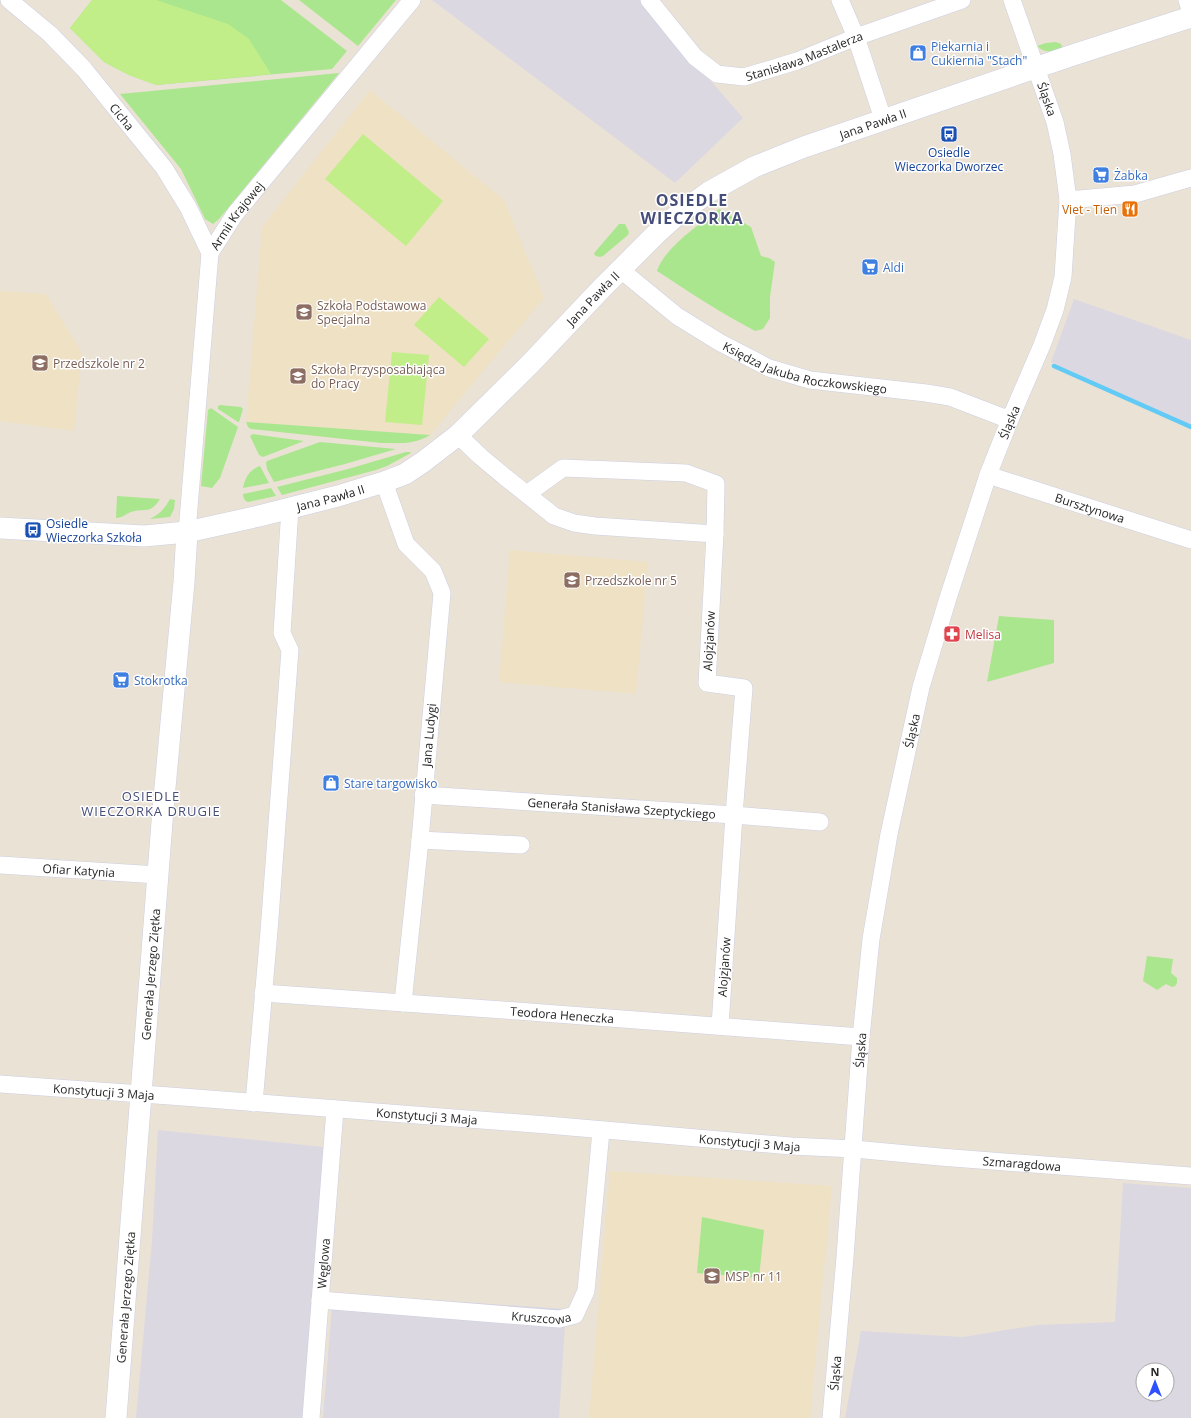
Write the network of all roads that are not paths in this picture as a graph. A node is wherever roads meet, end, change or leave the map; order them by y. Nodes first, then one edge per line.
1 (9, 0) edge
2 (412, 0) edge
3 (649, 0) edge
4 (840, 0) edge
5 (962, 0) edge
6 (1012, 0) edge
7 (1187, 0) edge
8 (1191, 13) edge
9 (1191, 17) edge
10 (856, 37) junction
11 (1036, 67) junction
12 (883, 119) junction
13 (1191, 178) edge
14 (1068, 200) junction
15 (210, 253) junction
16 (621, 270) junction
17 (1011, 417) junction
18 (458, 435) junction
19 (988, 475) junction
20 (384, 482) junction
21 (527, 494) junction
22 (290, 508) junction
23 (0, 528) edge
24 (187, 532) junction
25 (715, 534) junction
26 (1191, 540) edge
27 (423, 795) junction
28 (734, 815) junction
29 (820, 822) dead end
30 (420, 840) junction
31 (521, 845) dead end
32 (0, 865) edge
33 (158, 875) junction
34 (263, 993) junction
35 (403, 1003) junction
36 (720, 1026) junction
37 (861, 1037) junction
38 (0, 1084) edge
39 (141, 1094) junction
40 (254, 1103) junction
41 (335, 1109) junction
42 (602, 1131) junction
43 (854, 1149) junction
44 (1191, 1176) edge
45 (320, 1300) junction
46 (116, 1418) edge
47 (311, 1418) edge
48 (832, 1418) edge

1 - 15 street, Cicha
2 - 15 street, Armii Krajowej
3 - 10 street, Stanisława Mastalerza
4 - 10 street
5 - 10 street, Stanisława Mastalerza
6 - 11 street, Śląska
7 - 8 street
9 - 11 street, Jana Pawła II
10 - 12 street
11 - 12 street, Jana Pawła II
11 - 14 street, Śląska
12 - 16 street, Jana Pawła II
13 - 14 street
14 - 17 street, Śląska
15 - 24 street, Armii Krajowej
16 - 17 street, Księdza Jakuba Roczkowskiego
16 - 18 street, Jana Pawła II
17 - 19 street, Śląska
18 - 20 street, Jana Pawła II
18 - 21 street
19 - 26 street, Bursztynowa
19 - 37 street, Śląska
20 - 22 street, Jana Pawła II
20 - 27 street, Jana Ludygi
21 - 25 street
21 - 25 street
22 - 24 street, Jana Pawła II
22 - 34 street
23 - 24 street, Jana Pawła II
24 - 33 street, Generała Jerzego Ziętka
25 - 28 street, Alojzjanów
27 - 28 street, Generała Stanisława Szeptyckiego
27 - 30 street, Jana Ludygi
28 - 29 street, Generała Stanisława Szeptyckiego
28 - 36 street, Alojzjanów
30 - 31 street
30 - 35 street, Jana Ludygi
32 - 33 street, Ofiar Katynia
33 - 39 street, Generała Jerzego Ziętka
34 - 35 street, Teodora Heneczka
34 - 40 street
35 - 36 street, Teodora Heneczka
36 - 37 street, Teodora Heneczka
37 - 43 street, Śląska
38 - 39 street, Konstytucji 3 Maja
39 - 40 street, Konstytucji 3 Maja
39 - 46 street, Generała Jerzego Ziętka
40 - 41 street, Konstytucji 3 Maja
41 - 42 street, Konstytucji 3 Maja
41 - 45 street, Węglowa
42 - 43 street, Konstytucji 3 Maja
42 - 45 street, Kruszcowa
43 - 44 street, Szmaragdowa
43 - 48 street, Śląska
45 - 47 street, Węglowa

